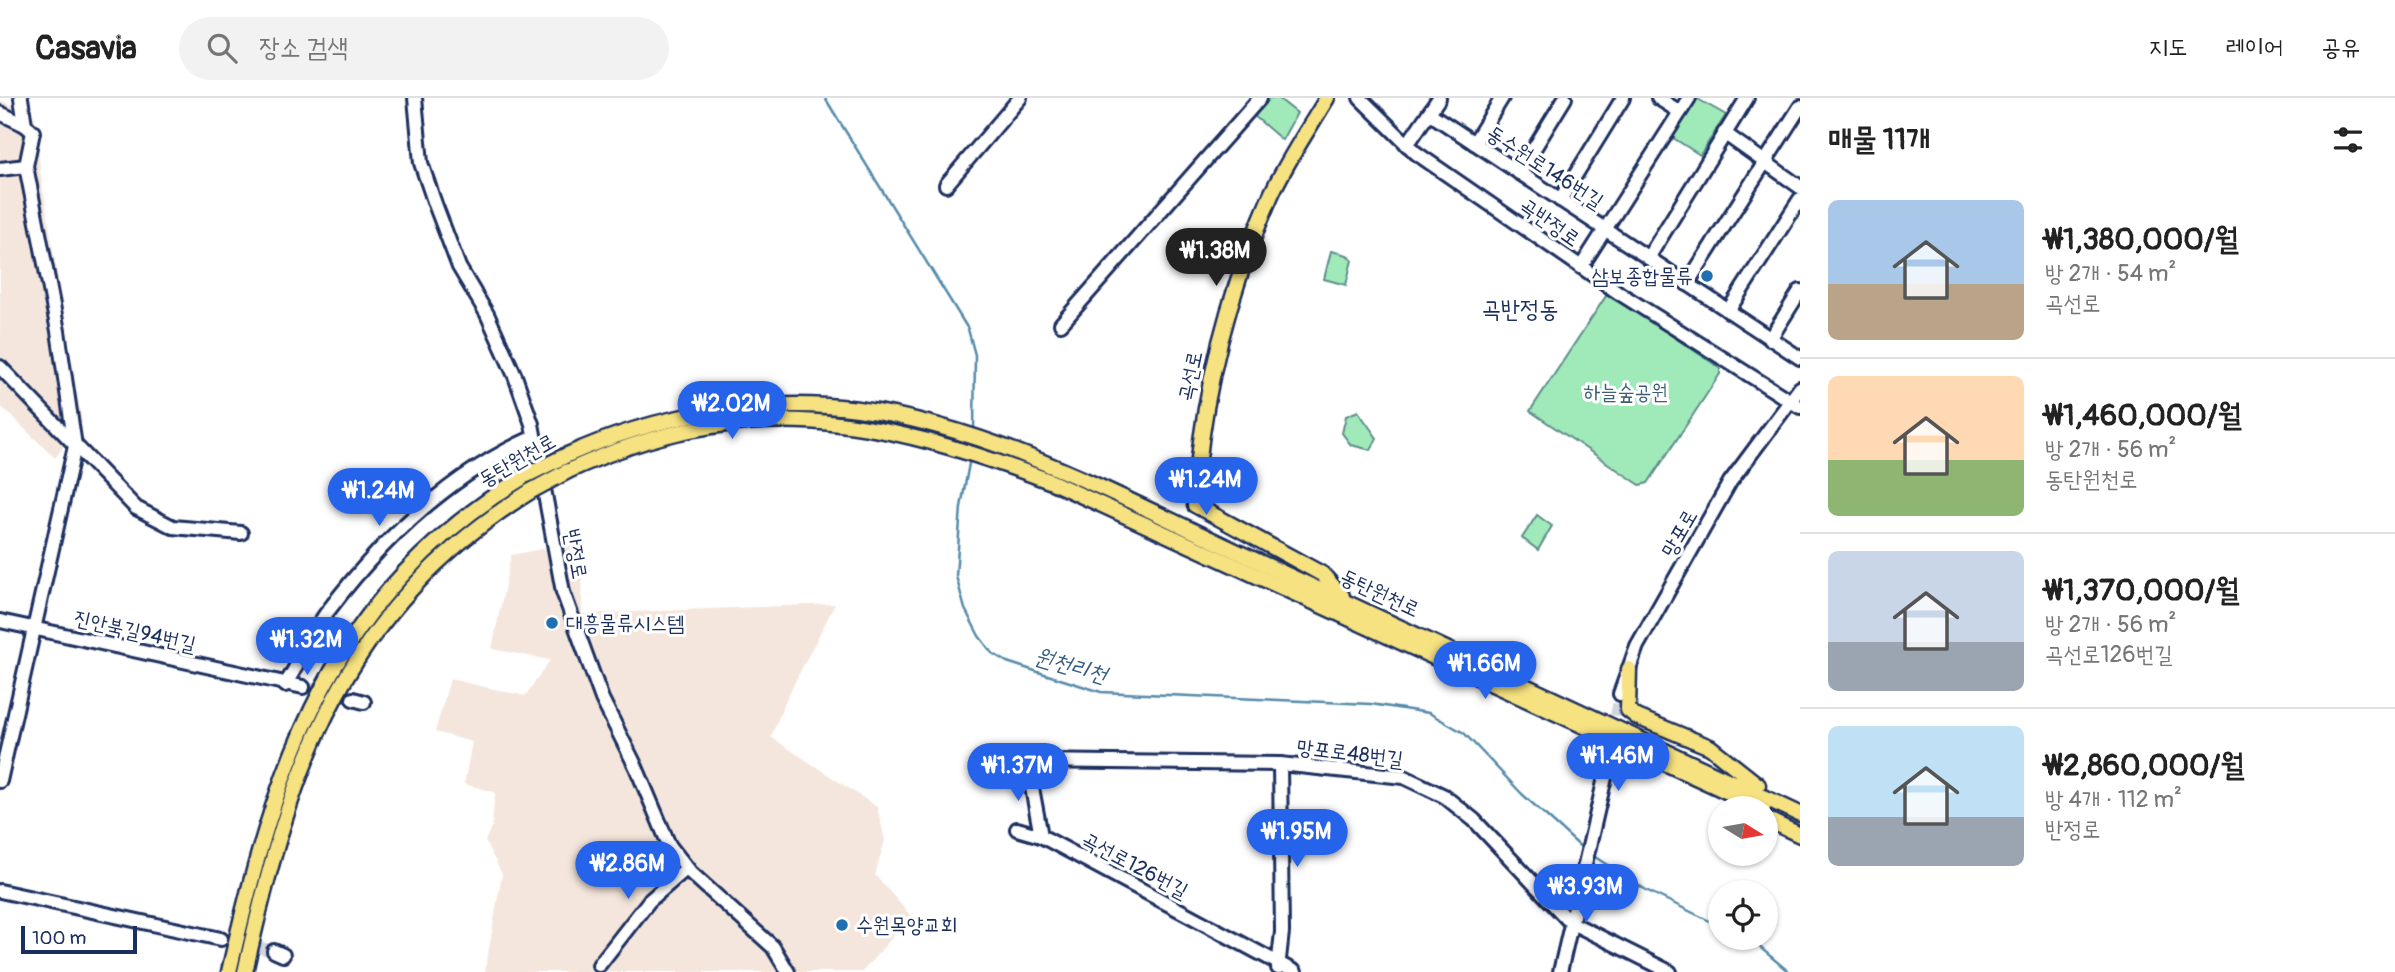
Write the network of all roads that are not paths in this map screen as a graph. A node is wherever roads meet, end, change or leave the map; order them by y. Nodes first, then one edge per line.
1 (21, 98) edge
2 (415, 98) edge
3 (1020, 98) edge
4 (1260, 98) edge
5 (1327, 98) edge
6 (1360, 98) edge
7 (1439, 98) edge
8 (1502, 98) edge
9 (1564, 98) edge
10 (1623, 98) edge
11 (1658, 98) edge
12 (1689, 98) edge
13 (1747, 98) edge
14 (1800, 107) edge
15 (1680, 112) junction
16 (0, 113) edge
17 (1429, 113) junction
18 (25, 125) junction
19 (1724, 133) junction
20 (1474, 143) junction
21 (1407, 145) junction
22 (1763, 161) junction
23 (26, 166) junction
24 (0, 169) edge
25 (1519, 173) junction
26 (946, 185) dead end
27 (1800, 187) edge
28 (1800, 199) edge
29 (1560, 200) junction
30 (1604, 229) junction
31 (1648, 258) junction
32 (1581, 267) junction
33 (1687, 284) junction
34 (1800, 291) edge
35 (1728, 311) junction
36 (1061, 324) dead end
37 (1770, 339) junction
38 (1800, 358) edge
39 (0, 366) edge
40 (1800, 388) edge
41 (1794, 404) edge
42 (899, 425) junction
43 (534, 437) junction
44 (75, 446) junction
45 (1053, 475) junction
46 (241, 533) dead end
47 (1223, 553) junction
48 (1346, 601) junction
49 (0, 621) edge
50 (36, 629) junction
51 (1629, 669) junction
52 (285, 685) junction
53 (303, 687) tunnel mouth
54 (1620, 694) tunnel mouth
55 (1564, 711) junction
56 (1279, 764) junction
57 (1607, 769) tunnel mouth
58 (0, 781) edge
59 (1758, 785) junction
60 (1717, 796) edge
61 (1737, 796) edge
62 (1800, 804) edge
63 (1800, 814) edge
64 (1778, 816) edge
65 (1778, 825) edge
66 (1800, 826) edge
67 (1017, 829) dead end
68 (1800, 835) edge
69 (1041, 836) junction
70 (687, 868) junction
71 (0, 891) edge
72 (1570, 922) junction
73 (222, 939) tunnel mouth
74 (599, 964) dead end
75 (1278, 968) edge
76 (229, 972) edge
77 (245, 972) edge
78 (788, 972) edge
79 (1295, 972) edge
80 (1560, 972) edge
81 (1670, 972) edge

1 - 18 street
2 - 43 street, 반정로
3 - 26 street
4 - 36 street
5 - 48 main road, 곡선로
6 - 21 street, 곡반정로
7 - 17 street
8 - 20 street
9 - 25 street
10 - 29 street
11 - 15 street
12 - 15 street, 동수원로146번길
13 - 19 street
14 - 22 street
15 - 30 street, 동수원로146번길
16 - 18 street
17 - 20 street, 동수원로146번길
17 - 21 street
18 - 23 street
19 - 22 street
19 - 31 street
20 - 25 street, 동수원로146번길
21 - 32 street, 곡반정로
22 - 27 street
22 - 33 street
23 - 24 street
23 - 44 street
25 - 29 street, 동수원로146번길
28 - 35 street
29 - 30 street, 동수원로146번길
30 - 31 street, 동수원로146번길
30 - 32 street, 동수원로146번길
31 - 33 street, 동수원로146번길
32 - 41 street, 곡반정로
33 - 35 street, 동수원로146번길
34 - 37 street
35 - 37 street, 동수원로146번길
37 - 38 street, 동수원로146번길
39 - 44 street
40 - 41 street, 망포로
41 - 51 street, 망포로
42 - 45 main road
42 - 76 main road, 동탄원천로, bridge
42 - 77 main road, 동탄원천로, bridge
43 - 52 street
43 - 70 street, 반정로
44 - 46 street
44 - 50 street
45 - 47 main road, 동탄원천로
45 - 47 main road, 동탄원천로
47 - 48 main road, 동탄원천로
47 - 55 main road, 동탄원천로
48 - 55 main road, 동탄원천로
49 - 50 street, 진안북길94번길
50 - 52 street, 진안북길94번길
50 - 58 street
51 - 54 street, 망포로
51 - 59 main road
52 - 53 street, 진안북길94번길
55 - 59 main road
55 - 60 main road
55 - 61 main road, 동탄원천로
55 - 63 main road, 동탄원천로
56 - 69 street
56 - 72 street, 망포로48번길
56 - 75 street
57 - 72 street
59 - 62 main road
64 - 66 main road, 동탄원천로
65 - 68 main road
67 - 69 street, 곡선로126번길
69 - 75 street, 곡선로126번길
70 - 74 street
70 - 78 street, 반정로
71 - 73 street
72 - 80 street
72 - 81 street
75 - 79 street, 곡선로126번길

